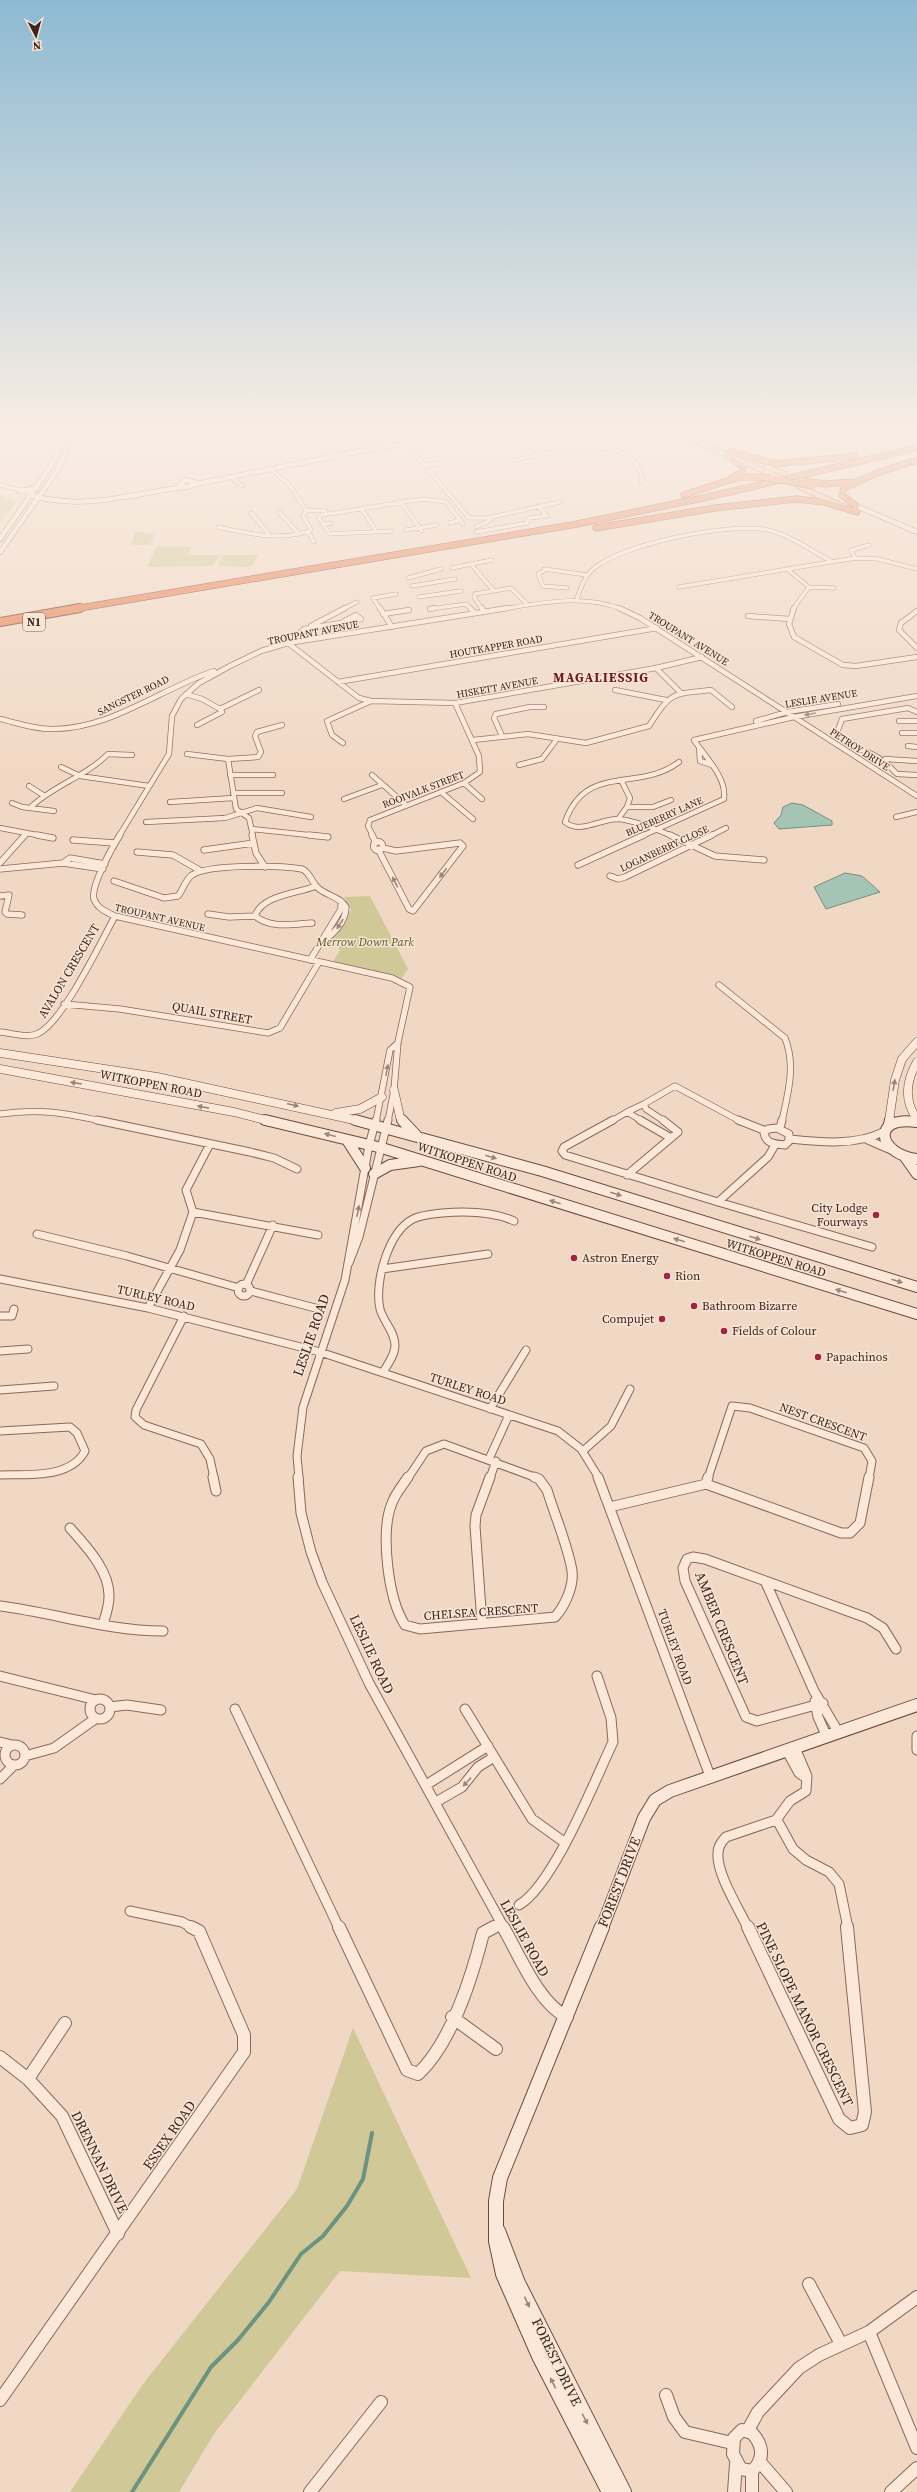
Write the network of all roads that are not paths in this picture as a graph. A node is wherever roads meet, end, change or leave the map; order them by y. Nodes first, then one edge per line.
1 (449, 545) edge
2 (491, 545) edge
3 (495, 545) edge
4 (642, 545) edge
5 (799, 545) edge
6 (868, 545) edge
7 (460, 551) junction
8 (854, 558) junction
9 (492, 560) dead end
10 (832, 561) junction
11 (472, 564) junction
12 (452, 568) dead end
13 (441, 569) dead end
14 (787, 569) junction
15 (917, 569) edge
16 (432, 571) junction
17 (587, 575) junction
18 (408, 578) dead end
19 (455, 579) dead end
20 (438, 582) junction
21 (429, 583) junction
22 (412, 586) dead end
23 (679, 587) dead end
24 (809, 587) junction
25 (567, 588) dead end
26 (834, 588) dead end
27 (493, 590) junction
28 (461, 591) dead end
29 (447, 593) junction
30 (396, 594) dead end
31 (437, 594) junction
32 (419, 597) dead end
33 (576, 600) junction
34 (357, 602) dead end
35 (456, 605) junction
36 (528, 605) junction
37 (430, 609) dead end
38 (409, 610) dead end
39 (917, 611) edge
40 (484, 612) junction
41 (475, 613) junction
42 (383, 614) junction
43 (748, 616) dead end
44 (790, 619) junction
45 (0, 622) edge
46 (341, 623) dead end
47 (392, 627) junction
48 (0, 628) edge
49 (310, 628) junction
50 (657, 628) junction
51 (303, 641) junction
52 (288, 643) junction
53 (917, 648) edge
54 (702, 657) junction
55 (917, 657) edge
56 (226, 668) junction
57 (656, 668) junction
58 (338, 682) junction
59 (259, 690) dead end
60 (615, 690) dead end
61 (681, 693) junction
62 (917, 693) edge
63 (186, 694) junction
64 (917, 696) edge
65 (666, 700) junction
66 (371, 701) junction
67 (455, 703) junction
68 (732, 707) dead end
69 (544, 708) dead end
70 (220, 709) junction
71 (787, 712) junction
72 (917, 712) edge
73 (794, 717) junction
74 (0, 719) edge
75 (899, 721) dead end
76 (917, 721) edge
77 (197, 725) dead end
78 (282, 725) dead end
79 (730, 730) junction
80 (902, 733) dead end
81 (917, 733) edge
82 (502, 736) junction
83 (557, 738) junction
84 (473, 740) junction
85 (342, 743) dead end
86 (908, 746) dead end
87 (917, 747) edge
88 (699, 748) joint
89 (187, 754) dead end
90 (132, 756) dead end
91 (228, 759) junction
92 (882, 759) junction
93 (917, 760) edge
94 (679, 762) dead end
95 (864, 763) junction
96 (519, 765) dead end
97 (870, 766) junction
98 (61, 767) dead end
99 (372, 774) dead end
100 (230, 775) junction
101 (273, 775) dead end
102 (917, 775) edge
103 (80, 776) junction
104 (621, 780) junction
105 (464, 783) junction
106 (382, 785) junction
107 (29, 786) dead end
108 (149, 786) junction
109 (441, 792) junction
110 (282, 793) dead end
111 (43, 795) junction
112 (234, 795) junction
113 (917, 796) edge
114 (344, 799) dead end
115 (482, 799) dead end
116 (671, 800) dead end
117 (170, 802) dead end
118 (12, 803) dead end
119 (406, 805) junction
120 (32, 806) junction
121 (627, 807) junction
122 (54, 811) dead end
123 (917, 812) edge
124 (244, 813) junction
125 (311, 817) dead end
126 (896, 817) dead end
127 (473, 819) dead end
128 (618, 819) junction
129 (146, 822) dead end
130 (0, 828) edge
131 (726, 828) dead end
132 (252, 829) junction
133 (657, 829) junction
134 (26, 834) junction
135 (328, 837) dead end
136 (53, 838) dead end
137 (73, 840) dead end
138 (115, 843) junction
139 (254, 843) junction
140 (691, 846) junction
141 (380, 849) junction
142 (204, 850) dead end
143 (137, 852) dead end
144 (764, 860) dead end
145 (0, 864) edge
146 (578, 865) dead end
147 (104, 867) junction
148 (265, 867) junction
149 (0, 869) edge
150 (201, 871) junction
151 (610, 876) dead end
152 (114, 881) dead end
153 (316, 886) junction
154 (0, 896) edge
155 (208, 914) dead end
156 (22, 915) dead end
157 (115, 916) junction
158 (255, 916) junction
159 (312, 922) dead end
160 (310, 960) junction
161 (319, 962) junction
162 (719, 985) dead end
163 (64, 1004) junction
164 (0, 1032) edge
165 (398, 1042) junction
166 (917, 1042) edge
167 (0, 1053) edge
168 (917, 1062) edge
169 (0, 1069) edge
170 (394, 1090) junction
171 (382, 1096) junction
172 (644, 1104) junction
173 (628, 1112) junction
174 (330, 1113) junction
175 (0, 1114) edge
176 (917, 1120) edge
177 (889, 1124) junction
178 (374, 1126) junction
179 (386, 1128) junction
180 (780, 1128) junction
181 (766, 1131) junction
182 (884, 1132) junction
183 (416, 1135) junction
184 (671, 1138) junction
185 (790, 1139) junction
186 (347, 1140) junction
187 (865, 1140) junction
188 (210, 1144) junction
189 (369, 1145) junction
190 (775, 1145) junction
191 (382, 1148) junction
192 (891, 1150) junction
193 (905, 1157) junction
194 (917, 1159) edge
195 (425, 1160) junction
196 (365, 1168) junction
197 (297, 1169) dead end
198 (374, 1174) junction
199 (917, 1174) edge
200 (627, 1175) junction
201 (718, 1202) junction
202 (192, 1212) junction
203 (514, 1221) dead end
204 (273, 1225) junction
205 (37, 1234) dead end
206 (318, 1235) dead end
207 (872, 1247) dead end
208 (488, 1254) dead end
209 (349, 1263) junction
210 (170, 1269) junction
211 (382, 1269) junction
212 (0, 1279) edge
213 (917, 1287) edge
214 (249, 1288) junction
215 (148, 1308) junction
216 (14, 1309) dead end
217 (318, 1309) dead end
218 (0, 1316) edge
219 (184, 1316) junction
220 (917, 1316) edge
221 (28, 1349) dead end
222 (526, 1350) dead end
223 (0, 1352) edge
224 (320, 1352) junction
225 (383, 1372) junction
226 (54, 1386) dead end
227 (630, 1389) dead end
228 (0, 1390) edge
229 (490, 1409) junction
230 (509, 1415) junction
231 (0, 1430) edge
232 (583, 1451) junction
233 (493, 1460) junction
234 (0, 1475) edge
235 (706, 1484) junction
236 (216, 1491) dead end
237 (610, 1507) junction
238 (70, 1528) dead end
239 (766, 1583) junction
240 (0, 1606) edge
241 (482, 1623) junction
242 (103, 1624) junction
243 (163, 1631) dead end
244 (896, 1650) dead end
245 (0, 1676) edge
246 (597, 1676) dead end
247 (96, 1700) junction
248 (819, 1704) junction
249 (917, 1705) edge
250 (110, 1707) junction
251 (235, 1709) dead end
252 (465, 1709) dead end
253 (161, 1710) dead end
254 (95, 1719) junction
255 (833, 1735) junction
256 (917, 1736) edge
257 (0, 1742) edge
258 (12, 1745) junction
259 (488, 1746) junction
260 (791, 1749) junction
261 (917, 1750) edge
262 (25, 1756) junction
263 (494, 1757) junction
264 (14, 1765) junction
265 (710, 1776) junction
266 (0, 1779) edge
267 (426, 1785) junction
268 (436, 1802) junction
269 (777, 1820) junction
270 (564, 1842) junction
271 (519, 1905) dead end
272 (130, 1912) dead end
273 (500, 1923) junction
274 (567, 2017) junction
275 (452, 2018) junction
276 (66, 2023) dead end
277 (496, 2049) dead end
278 (0, 2057) edge
279 (28, 2079) junction
280 (496, 2228) junction
281 (118, 2234) junction
282 (809, 2284) dead end
283 (917, 2297) edge
284 (869, 2332) junction
285 (841, 2344) junction
286 (666, 2395) dead end
287 (0, 2400) edge
288 (381, 2402) dead end
289 (748, 2430) junction
290 (732, 2443) junction
291 (917, 2448) edge
292 (736, 2464) junction
293 (756, 2466) junction
294 (917, 2468) edge
295 (310, 2492) edge
296 (609, 2492) edge
297 (624, 2492) edge
298 (734, 2492) edge
299 (752, 2492) edge
300 (786, 2492) edge
301 (891, 2492) edge

1 - 45 highway, N1
2 - 7 highway, N1
3 - 7 highway
4 - 17 street
5 - 10 street
6 - 8 street
7 - 48 highway, N1
8 - 10 street
8 - 15 street
9 - 11 street
10 - 14 street
11 - 12 street
11 - 27 street
13 - 16 street
14 - 23 street
14 - 24 street
16 - 18 street
16 - 20 street
17 - 25 street
17 - 33 street
19 - 20 street
20 - 21 street
21 - 22 street
21 - 31 street
24 - 26 street
24 - 44 street
27 - 36 street
27 - 40 street
28 - 29 street
29 - 31 street
29 - 35 street
30 - 42 street
31 - 32 street
33 - 36 street, TROUPANT AVENUE
33 - 50 street, TROUPANT AVENUE
34 - 49 street
35 - 37 street
35 - 41 street
36 - 40 street, TROUPANT AVENUE
38 - 42 street
39 - 53 street
40 - 41 street, TROUPANT AVENUE
41 - 47 street, TROUPANT AVENUE
42 - 47 street
43 - 44 street
44 - 55 street
46 - 49 street
47 - 51 street, TROUPANT AVENUE
49 - 51 street
50 - 54 street, TROUPANT AVENUE
50 - 58 street, HOUTKAPPER ROAD
51 - 52 street, TROUPANT AVENUE
52 - 56 street, TROUPANT AVENUE
52 - 58 street, HISKETT AVENUE
54 - 57 street, HISKETT AVENUE
54 - 71 street, TROUPANT AVENUE
56 - 63 street, TROUPANT AVENUE
56 - 74 street, SANGSTER ROAD
57 - 61 street
57 - 67 street, HISKETT AVENUE
58 - 66 street, HISKETT AVENUE
59 - 70 street
60 - 65 street
61 - 65 street
61 - 68 street
62 - 71 street, LESLIE AVENUE
63 - 70 street
63 - 108 street, TROUPANT AVENUE
64 -> 73 street, LESLIE AVENUE
65 - 83 street
66 - 67 street, HISKETT AVENUE
66 - 85 street
67 - 84 street, ROOIVALK STREET
69 - 82 street
70 - 77 street
71 - 73 street, TROUPANT AVENUE
71 - 79 street, LESLIE AVENUE
72 - 92 street
73 - 79 street, LESLIE AVENUE
73 - 95 street, PETROY DRIVE
75 - 76 street
78 - 91 street
79 - 88 street, LESLIE AVENUE
80 - 81 street
82 - 83 street
82 - 84 street
83 - 96 street
84 - 105 street, ROOIVALK STREET
86 - 87 street
88 - 133 street, BLUEBERRY LANE
89 - 91 street
90 - 103 street
91 - 100 street
92 - 93 street
92 - 95 street
92 - 97 street
92 - 102 street
94 - 104 street
95 - 97 street, PETROY DRIVE
97 - 113 street, PETROY DRIVE
98 - 103 street
99 - 106 street
100 - 101 street
100 - 112 street
103 - 108 street
103 - 111 street
104 - 121 street
104 - 128 street
105 - 109 street, ROOIVALK STREET
105 - 115 street
106 - 114 street
106 - 119 street
107 - 111 street
108 - 138 street, TROUPANT AVENUE
109 - 119 street, ROOIVALK STREET
109 - 127 street
110 - 112 street
111 - 120 street
112 - 117 street
112 - 124 street
116 - 121 street
118 - 120 street
119 - 141 street, ROOIVALK STREET
120 - 122 street
121 - 128 street
123 - 126 street
124 - 125 street
124 - 129 street
124 - 132 street
128 - 133 street
130 - 134 street
131 - 140 street, LOGANBERRY CLOSE
132 - 135 street
132 - 139 street
133 - 140 street
133 - 146 street, BLUEBERRY LANE
134 - 136 street
134 - 145 street
137 - 138 street
138 - 147 street, TROUPANT AVENUE
139 - 142 street
139 - 148 street
140 - 144 street
140 - 151 street, LOGANBERRY CLOSE
141 -> 141 street
143 - 150 street
147 - 149 street
147 - 157 street, TROUPANT AVENUE
148 - 150 street
148 - 153 street
150 - 152 street
153 - 158 street
153 - 160 street
154 - 156 street
155 - 158 street
157 - 160 street, TROUPANT AVENUE
157 - 163 street, AVALON CRESCENT
158 - 159 street
160 - 161 street, TROUPANT AVENUE
161 - 163 street, QUAIL STREET
161 - 165 street, TROUPANT AVENUE
162 - 180 street
163 - 164 street, AVALON CRESCENT
165 - 170 street, LESLIE ROAD
171 -> 165 street, LESLIE ROAD
177 -> 166 main road
167 -> 174 main road, WITKOPPEN ROAD
168 - 176 main road
186 -> 169 main road, WITKOPPEN ROAD
170 - 179 street, LESLIE ROAD
170 - 183 main road
171 - 174 main road
171 - 178 street, LESLIE ROAD
172 - 173 street
172 - 181 street
172 - 184 street
173 - 184 street
173 - 200 street
174 - 178 main road, WITKOPPEN ROAD
175 - 188 street
176 - 177 main road
177 - 182 main road
178 - 179 main road, WITKOPPEN ROAD
178 - 189 street, LESLIE ROAD
179 - 183 main road, WITKOPPEN ROAD
179 - 191 street, LESLIE ROAD
180 - 181 street
180 - 185 street
181 - 190 street
182 - 187 street
182 - 192 main road
183 -> 213 main road, WITKOPPEN ROAD
184 - 200 street
185 - 187 street
185 - 190 street
186 - 189 main road, WITKOPPEN ROAD
186 - 196 main road
187 - 192 street
188 - 197 street
188 - 202 street
189 - 191 main road, WITKOPPEN ROAD
189 - 196 street, LESLIE ROAD
190 - 201 street
191 - 195 main road, WITKOPPEN ROAD
191 - 198 street, LESLIE ROAD
192 - 193 main road
193 - 194 main road
193 - 199 main road
195 - 198 main road
220 -> 195 main road, WITKOPPEN ROAD
209 -> 196 street, LESLIE ROAD
198 - 209 street, LESLIE ROAD
200 - 201 street
201 - 207 street
202 - 204 street
202 - 210 street
203 - 211 street
204 - 206 street
204 - 214 street
205 - 210 street
208 - 211 street
209 - 224 street, LESLIE ROAD
210 - 214 street
210 - 215 street
211 - 225 street
212 - 215 street, TURLEY ROAD
214 - 217 street
215 - 219 street, TURLEY ROAD
216 - 218 street
219 - 224 street, TURLEY ROAD
219 - 236 street
221 - 223 street
222 - 229 street
224 - 225 street, TURLEY ROAD
224 - 267 street, LESLIE ROAD
225 - 229 street, TURLEY ROAD
226 - 228 street
227 - 232 street
229 - 230 street, TURLEY ROAD
230 - 232 street, TURLEY ROAD
230 - 233 street
231 - 234 street
232 - 237 street, TURLEY ROAD
233 - 241 street
233 - 241 street, CHELSEA CRESCENT
233 - 241 street, CHELSEA CRESCENT
235 - 235 street, NEST CRESCENT
235 - 237 street
237 - 265 street, TURLEY ROAD
238 - 242 street
239 - 244 street, AMBER CRESCENT
239 - 248 street
239 - 248 street, AMBER CRESCENT
240 - 242 street
242 - 243 street
245 - 247 street
246 - 270 street
247 - 250 street
247 - 254 street
248 - 255 street
249 - 255 main road, FOREST DRIVE
250 - 253 street
250 - 254 street
251 - 275 street
252 - 259 street
254 - 262 street
255 - 260 main road, FOREST DRIVE
256 - 261 street
257 - 258 street
258 - 262 street
258 - 264 street
259 - 263 street
259 - 267 street
260 - 265 main road, FOREST DRIVE
260 - 269 street
262 - 264 street
263 -> 268 street
263 - 270 street
264 - 266 street
265 - 274 main road, FOREST DRIVE
267 - 268 street, LESLIE ROAD
268 - 273 street, LESLIE ROAD
269 - 269 street, PINE SLOPE MANOR CRESCENT
270 - 271 street
272 - 281 street, ESSEX ROAD
273 - 274 street, LESLIE ROAD
273 - 275 street
274 - 280 main road, FOREST DRIVE
275 - 277 street
276 - 279 street
278 - 279 street, DRENNAN DRIVE
279 - 281 street, DRENNAN DRIVE
296 -> 280 main road, FOREST DRIVE
280 -> 297 main road, FOREST DRIVE
281 - 287 street, ESSEX ROAD
282 - 285 street
283 - 284 street
284 - 285 street
284 - 291 street
285 - 289 street
286 - 290 street
288 - 295 street
289 - 290 street
289 - 293 street
290 - 292 street
292 - 293 street
292 - 298 street
293 - 299 street
293 - 300 street
294 - 301 street

